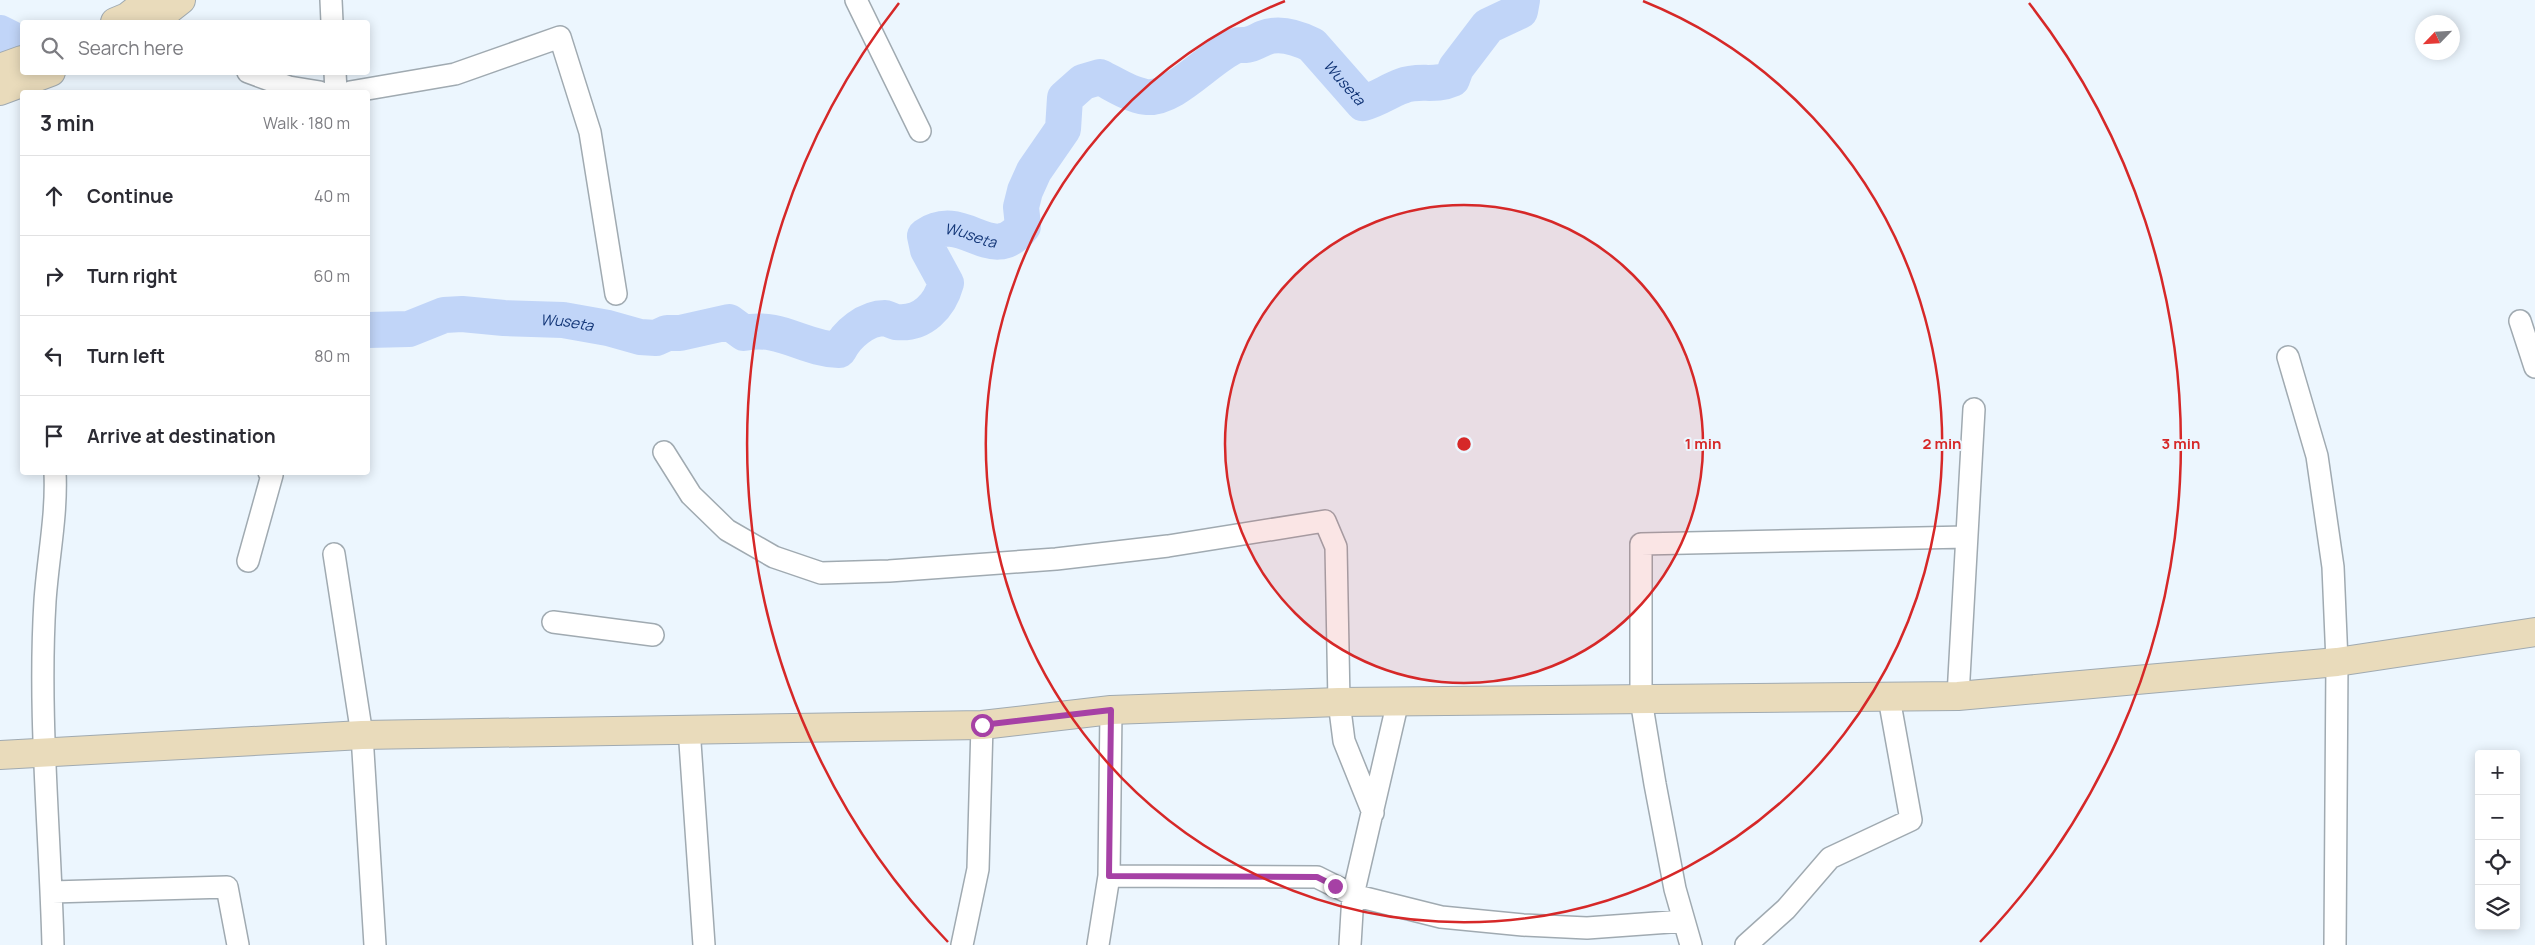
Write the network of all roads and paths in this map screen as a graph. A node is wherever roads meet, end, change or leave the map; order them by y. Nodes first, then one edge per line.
1 (181, 0) edge
2 (331, 0) edge
3 (856, 0) edge
4 (144, 17) edge
5 (332, 20) edge
6 (20, 61) edge
7 (0, 68) edge
8 (43, 75) edge
9 (256, 75) edge
10 (335, 75) edge
11 (308, 90) edge
12 (336, 90) edge
13 (362, 90) edge
14 (0, 91) edge
15 (920, 131) dead end
16 (616, 294) dead end
17 (2520, 321) dead end
18 (2288, 357) dead end
19 (2535, 367) edge
20 (1974, 409) dead end
21 (664, 452) dead end
22 (55, 475) edge
23 (272, 475) edge
24 (1966, 537) junction
25 (334, 554) dead end
26 (248, 560) dead end
27 (553, 622) dead end
28 (2535, 632) edge
29 (653, 635) dead end
30 (2337, 662) junction
31 (1958, 696) junction
32 (1889, 698) junction
33 (1642, 700) junction
34 (1398, 701) junction
35 (1339, 702) junction
36 (1111, 710) junction
37 (982, 725) junction
38 (689, 728) junction
39 (362, 735) junction
40 (44, 752) junction
41 (0, 755) edge
42 (1373, 813) junction
43 (1109, 876) junction
44 (52, 892) junction
45 (1353, 895) junction
46 (1684, 921) junction
47 (53, 945) edge
48 (238, 945) edge
49 (375, 945) edge
50 (704, 945) edge
51 (962, 945) edge
52 (1098, 945) edge
53 (1350, 945) edge
54 (1691, 945) edge
55 (1746, 945) edge
56 (2336, 945) edge

1 - 4 street
2 - 5 street
3 - 15 street
6 - 7 street
8 - 14 street
9 - 11 street
10 - 12 street
13 - 16 street
17 - 19 street
18 - 30 street
20 - 24 street
21 - 35 street
22 - 40 street
23 - 26 street
24 - 31 street
24 - 33 street
25 - 39 street
27 - 29 street
28 - 30 street
30 - 31 street
30 - 56 street
31 - 32 street
32 - 33 street
32 - 55 street
33 - 34 street
33 - 46 street
34 - 35 street
34 - 42 street
35 - 36 street
35 - 42 street
36 - 37 street
36 - 43 street
37 - 38 street
37 - 51 street
38 - 39 street
38 - 50 street
39 - 40 street
39 - 49 street
40 - 41 street
40 - 44 street
42 - 45 street
43 - 45 street
43 - 52 street
44 - 47 street
44 - 48 street
45 - 46 street
45 - 53 street
46 - 54 street

